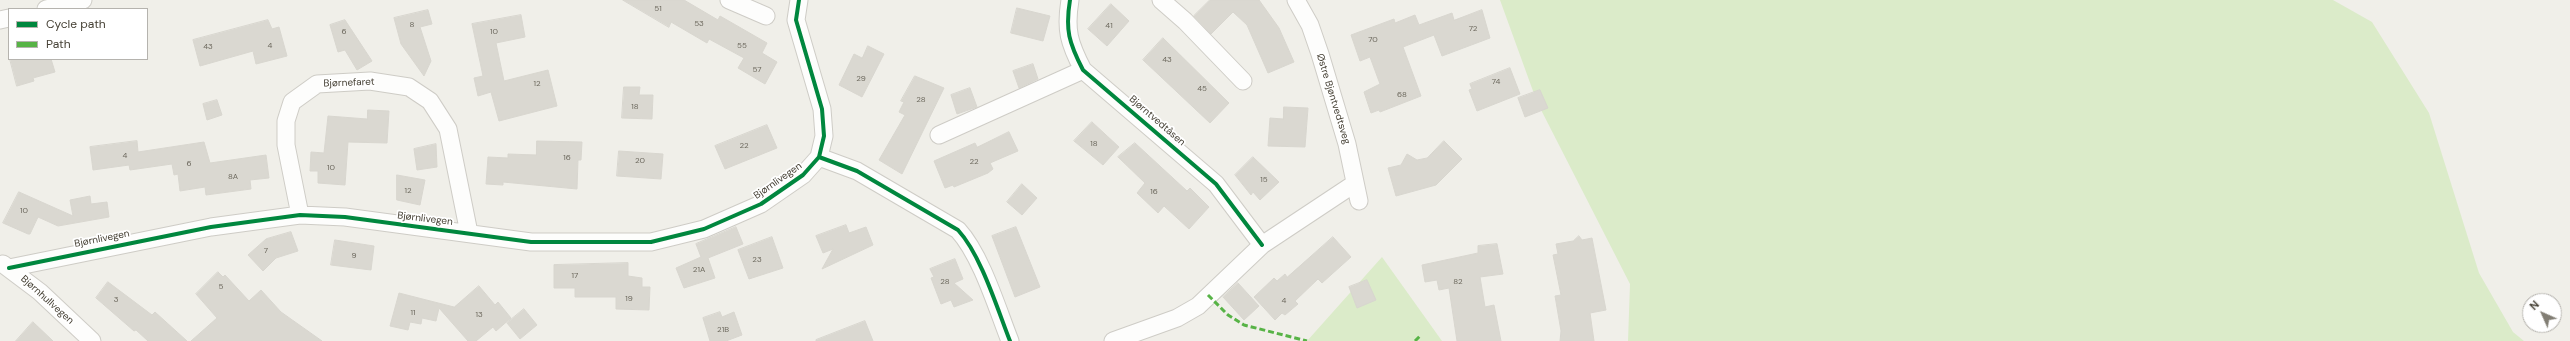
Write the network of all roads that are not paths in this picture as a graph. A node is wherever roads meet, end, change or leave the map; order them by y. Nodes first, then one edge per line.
1 (83, 0) edge
2 (729, 0) edge
3 (799, 0) edge
4 (1070, 0) edge
5 (1161, 0) edge
6 (1296, 0) edge
7 (50, 8) edge
8 (766, 16) dead end
9 (1084, 70) junction
10 (1243, 81) dead end
11 (939, 135) dead end
12 (819, 157) junction
13 (1354, 184) junction
14 (1359, 201) dead end
15 (300, 215) junction
16 (469, 233) junction
17 (1262, 245) junction
18 (5, 265) edge
19 (92, 341) edge
20 (1010, 341) edge
21 (1113, 341) edge

1 - 7 street
2 - 8 street
3 - 12 street, Bjørnlivegen
4 - 9 street, Bjørntvedtåsen
5 - 10 street
6 - 13 street, Østre Bjøntvedtsveg
9 - 11 street
9 - 17 street, Bjørntvedtåsen
12 - 16 street, Bjørnlivegen
12 - 20 street
13 - 14 street, Østre Bjøntvedtsveg
13 - 17 street
15 - 16 street, Bjørnlivegen
15 - 16 street, Bjørnefaret
15 - 18 street, Bjørnlivegen
17 - 21 street
18 - 19 street, Bjørnhullvegen

